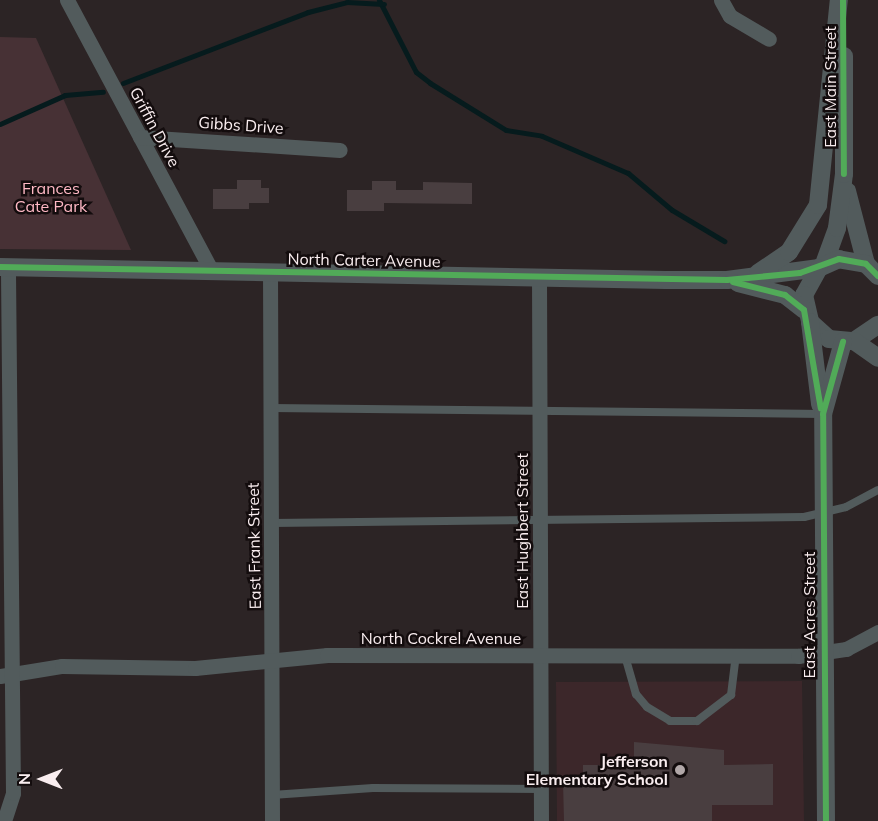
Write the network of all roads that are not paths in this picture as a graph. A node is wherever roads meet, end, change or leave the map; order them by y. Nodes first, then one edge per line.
1 (67, 0) edge
2 (721, 0) edge
3 (841, 0) edge
4 (769, 39) dead end
5 (140, 137) junction
6 (340, 150) dead end
7 (844, 174) junction
8 (821, 266) junction
9 (4, 268) edge
10 (211, 270) junction
11 (872, 270) edge
12 (270, 271) junction
13 (751, 276) junction
14 (539, 278) junction
15 (727, 280) junction
16 (807, 316) junction
17 (878, 325) edge
18 (849, 342) junction
19 (878, 357) edge
20 (271, 408) junction
21 (539, 409) junction
22 (823, 414) junction
23 (4, 474) edge
24 (878, 490) edge
25 (823, 513) junction
26 (540, 521) junction
27 (272, 523) junction
28 (878, 632) edge
29 (823, 653) junction
30 (540, 656) junction
31 (625, 656) junction
32 (736, 656) junction
33 (273, 660) junction
34 (4, 675) edge
35 (541, 789) junction
36 (272, 795) junction
37 (825, 819) edge
38 (4, 821) edge
39 (272, 821) edge
40 (541, 821) edge

1 - 5 street, Griffin Drive
2 - 4 street
3 - 7 street, East Main Street
3 - 13 street
5 - 6 street, Gibbs Drive
5 - 10 street, Griffin Drive
7 - 8 street, East Main Street
7 - 11 street, East Main Street
8 - 11 street, North Carter Avenue
8 - 13 street, North Carter Avenue
8 - 16 street, East Main Street
9 - 10 street, North Carter Avenue
9 - 23 street
10 - 12 street, North Carter Avenue
12 - 14 street, North Carter Avenue
12 - 20 street, East Frank Street
13 - 15 street, North Carter Avenue
14 - 15 street, North Carter Avenue
14 - 21 street, East Hughbert Street
15 - 16 street, North Carter Avenue
16 - 18 street, North Carter Avenue
16 - 22 street, East Acres Street
17 - 18 street
18 - 19 street
18 - 22 street, East Acres Street
20 - 21 lane
20 - 27 street, East Frank Street
21 - 22 lane
21 - 26 street, East Hughbert Street
22 - 25 street, East Acres Street
23 - 34 street
24 - 25 lane
25 - 26 lane
25 - 29 street, East Acres Street
26 - 27 lane
26 - 30 street, East Hughbert Street
27 - 33 street, East Frank Street
28 - 29 street, North Cockrel Avenue
29 - 32 street, North Cockrel Avenue
29 - 37 street, East Acres Street
30 - 31 street, North Cockrel Avenue
30 - 33 street, North Cockrel Avenue
30 - 35 street, East Hughbert Street
31 - 32 street, North Cockrel Avenue
31 - 32 lane
33 - 34 street, North Cockrel Avenue
33 - 36 street, East Frank Street
34 - 38 street
35 - 36 lane
35 - 40 street, East Hughbert Street
36 - 39 street, East Frank Street

